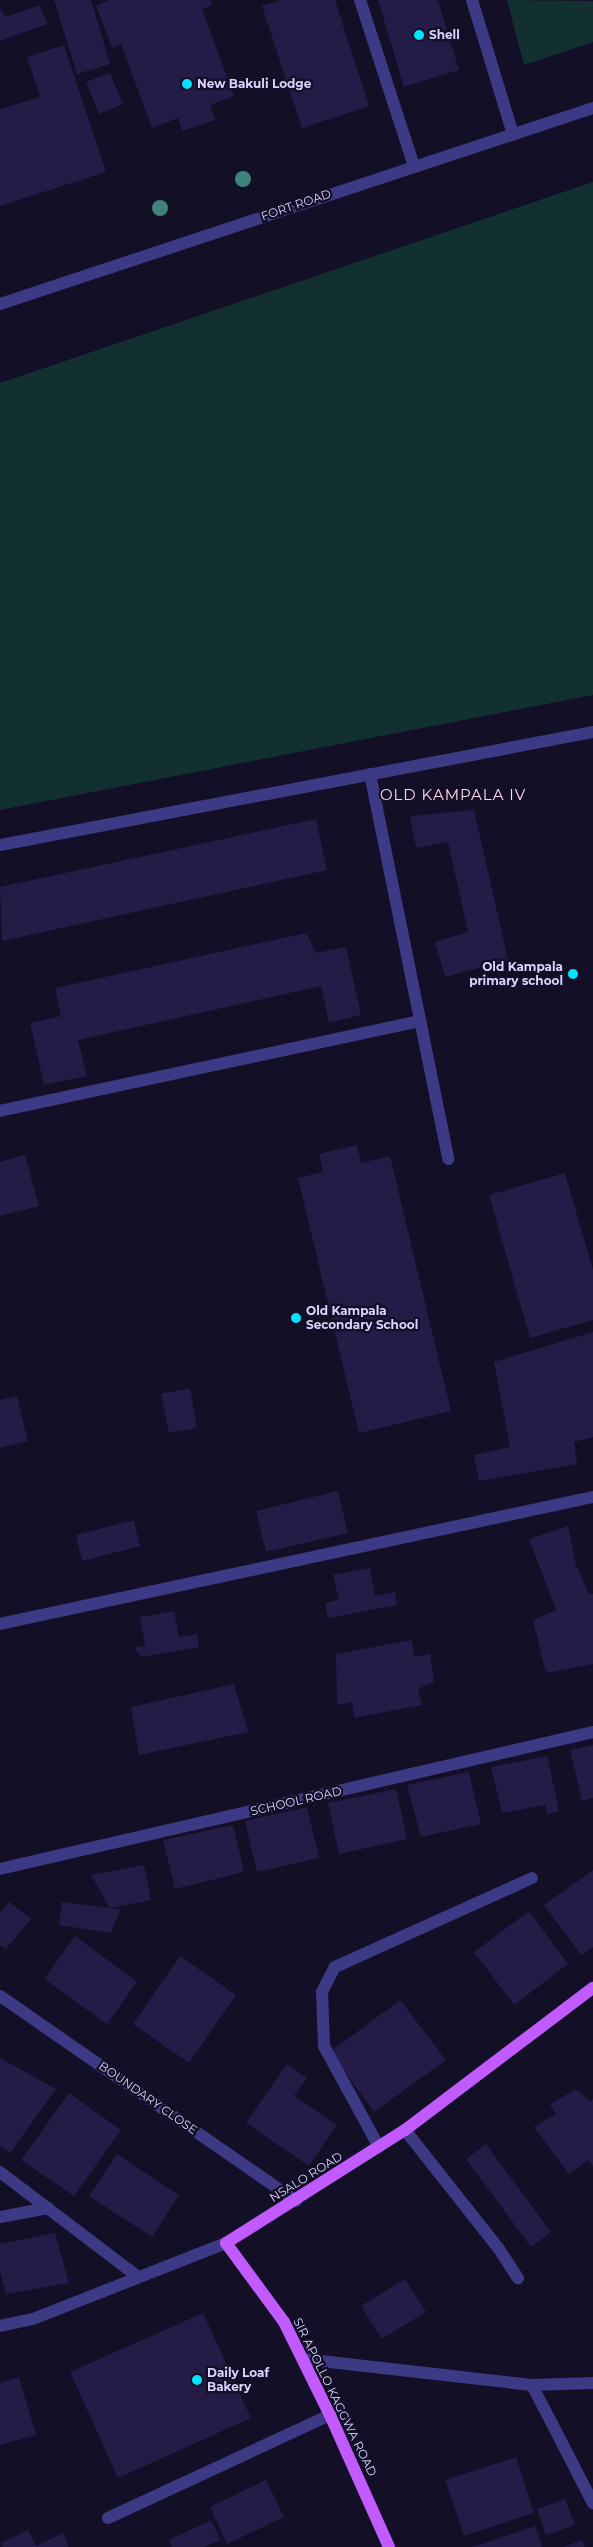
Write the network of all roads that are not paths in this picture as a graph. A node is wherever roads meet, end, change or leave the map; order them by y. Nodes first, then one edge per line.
1 (360, 0) edge
2 (472, 0) edge
3 (593, 108) edge
4 (513, 134) junction
5 (414, 166) junction
6 (0, 304) edge
7 (593, 732) edge
8 (370, 774) junction
9 (0, 844) edge
10 (420, 1021) junction
11 (0, 1111) edge
12 (448, 1159) dead end
13 (593, 1497) edge
14 (0, 1624) edge
15 (593, 1732) edge
16 (0, 1869) edge
17 (532, 1878) dead end
18 (593, 1988) edge
19 (0, 1996) edge
20 (405, 2130) junction
21 (380, 2147) junction
22 (0, 2172) edge
23 (296, 2202) junction
24 (48, 2208) junction
25 (0, 2217) edge
26 (226, 2243) junction
27 (136, 2276) junction
28 (518, 2278) dead end
29 (0, 2326) edge
30 (303, 2359) junction
31 (593, 2383) edge
32 (532, 2385) junction
33 (330, 2415) junction
34 (593, 2504) edge
35 (108, 2518) dead end
36 (389, 2547) edge

1 - 5 street
2 - 4 street
3 - 4 street, FORT ROAD
4 - 5 street, FORT ROAD
5 - 6 street, FORT ROAD
7 - 8 street
8 - 9 street
8 - 10 street
10 - 11 street
10 - 12 street
13 - 14 street
15 - 16 street, SCHOOL ROAD
17 - 21 street
18 - 20 main road, NSALO ROAD
19 - 23 street, BOUNDARY CLOSE
20 - 21 main road, NSALO ROAD
20 - 28 street
21 - 23 main road, NSALO ROAD
22 - 24 street
23 - 26 main road, NSALO ROAD
24 - 25 street
24 - 27 street
26 - 27 street, NSALO ROAD
26 - 30 main road, SIR APOLLO KAGGWA ROAD
27 - 29 street, NSALO ROAD
30 - 32 street
30 - 33 main road, SIR APOLLO KAGGWA ROAD
31 - 32 street
32 - 34 street
33 - 35 street
33 - 36 main road, SIR APOLLO KAGGWA ROAD

